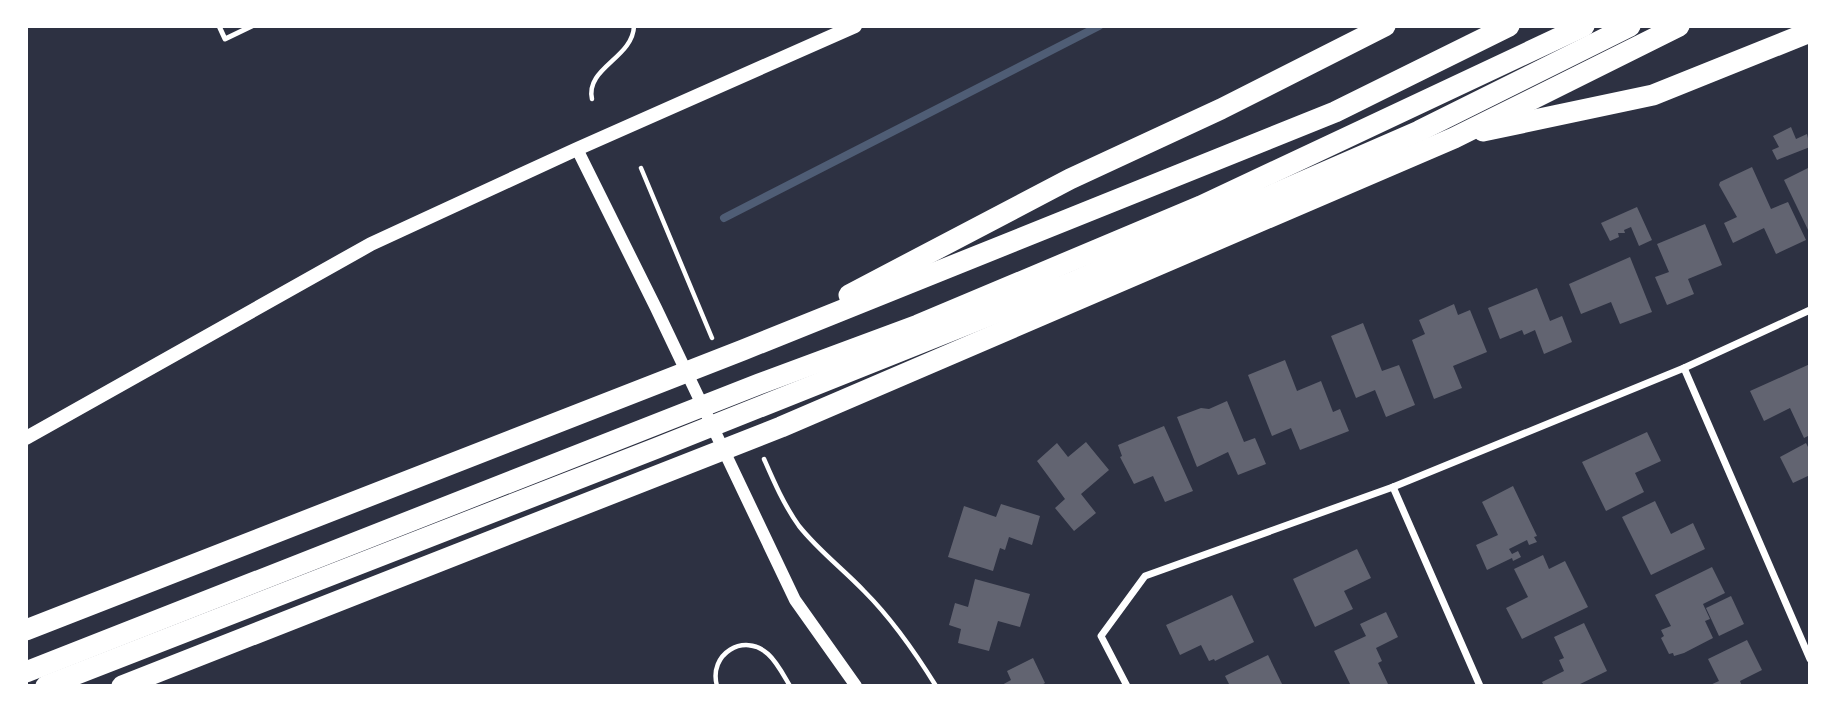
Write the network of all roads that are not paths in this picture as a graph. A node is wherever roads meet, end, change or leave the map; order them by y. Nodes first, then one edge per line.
1 (219, 26) edge
2 (252, 26) edge
3 (855, 26) edge
4 (1385, 26) edge
5 (1509, 26) edge
6 (1584, 26) edge
7 (1630, 26) edge
8 (1679, 26) edge
9 (1810, 32) edge
10 (1454, 138) junction
11 (577, 149) junction
12 (1810, 310) edge
13 (743, 350) junction
14 (1684, 368) junction
15 (26, 438) edge
16 (1393, 487) junction
17 (26, 630) edge
18 (1810, 659) edge
19 (26, 672) edge
20 (46, 686) edge
21 (122, 686) edge
22 (856, 686) edge
23 (1126, 686) edge
24 (1480, 686) edge

1 - 2 lane
3 - 11 main road
4 - 13 highway
5 - 13 highway
6 - 19 highway
7 - 20 highway
8 - 10 highway
9 - 10 highway
10 - 21 highway
11 - 15 main road
11 - 22 street
12 - 14 street
13 - 17 highway
14 - 16 street
14 - 18 street
16 - 23 street
16 - 24 street

